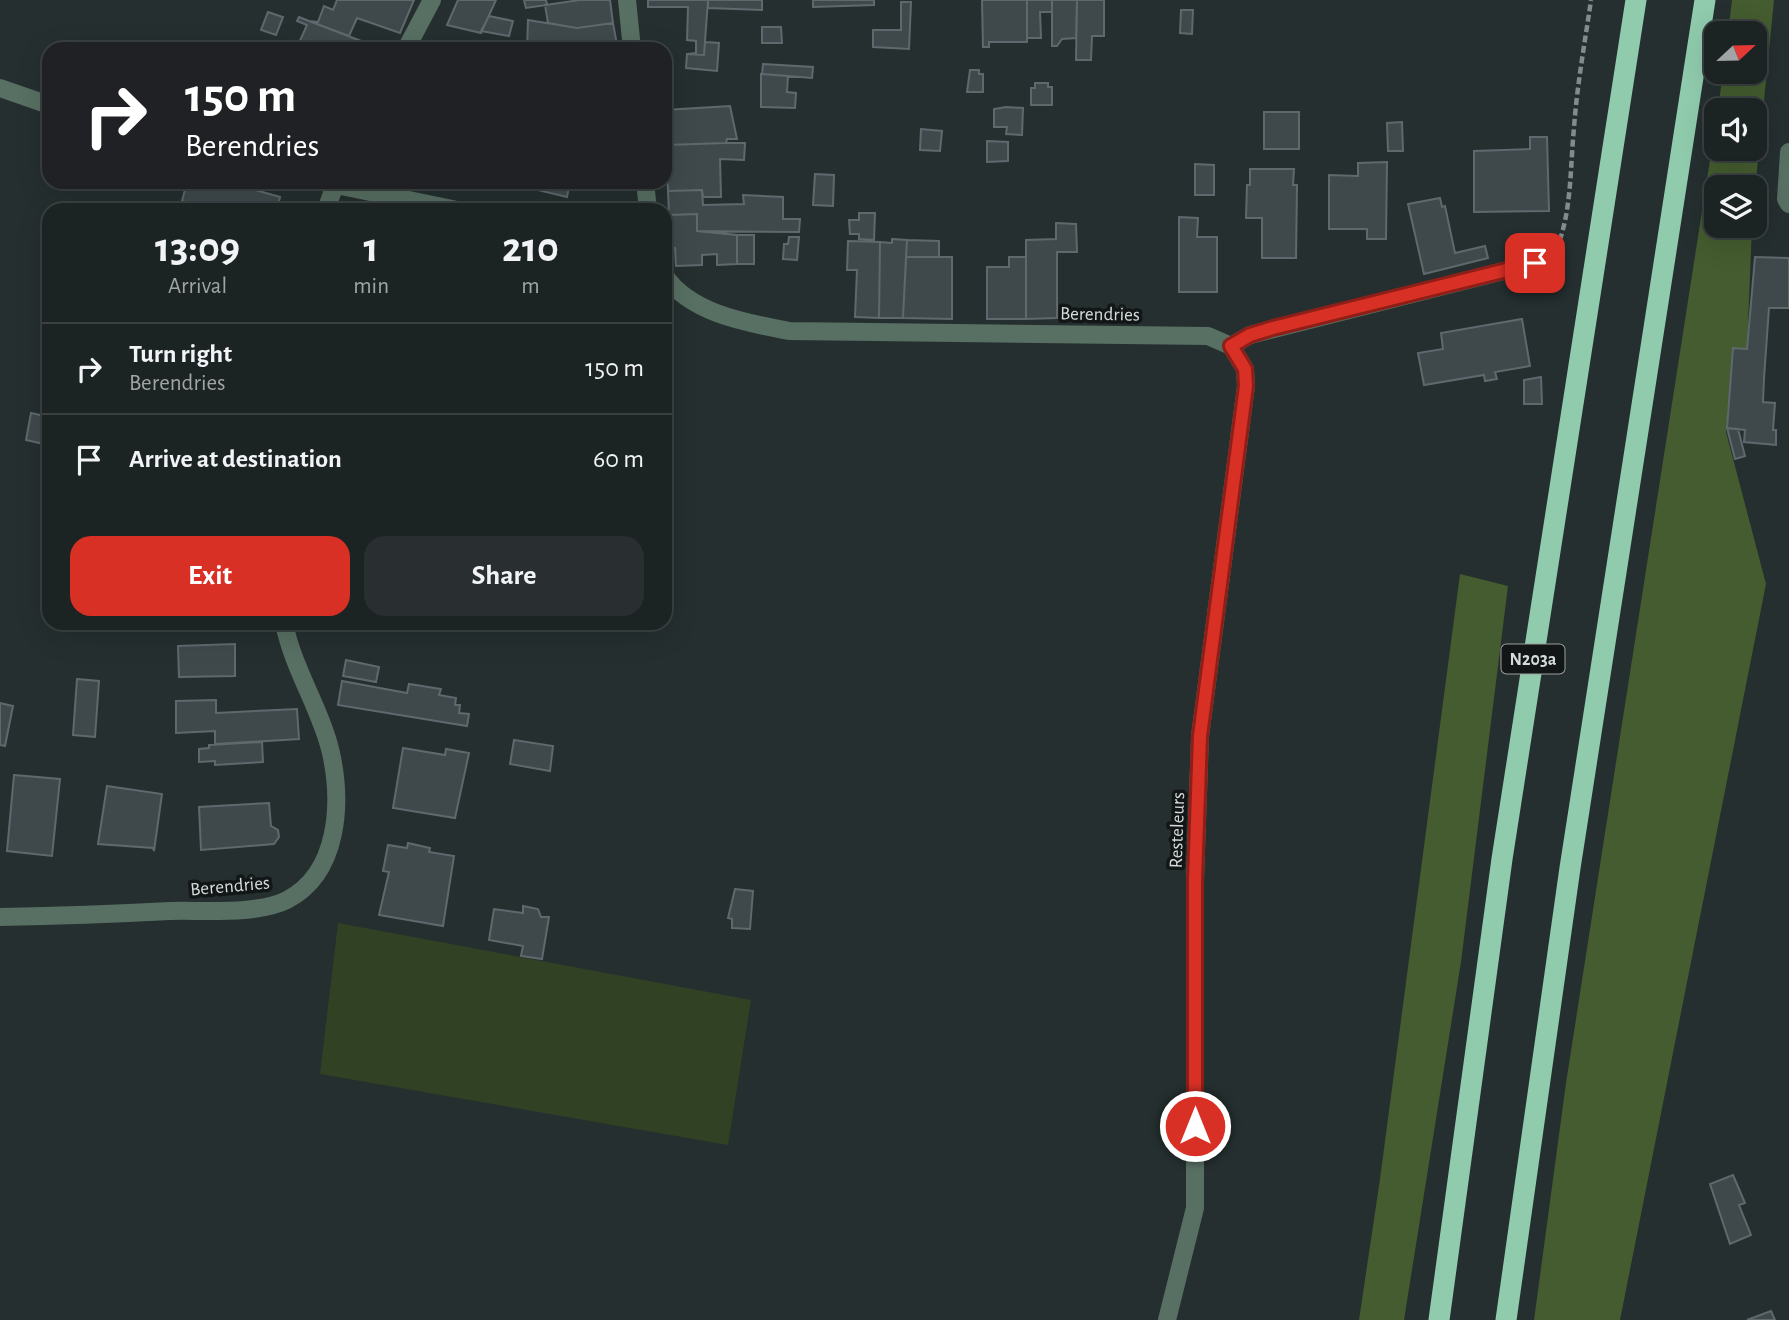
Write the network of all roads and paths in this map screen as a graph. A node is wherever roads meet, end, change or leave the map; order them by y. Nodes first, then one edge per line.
1 (432, 0) edge
2 (627, 0) edge
3 (1591, 0) edge
4 (1636, 0) edge
5 (1705, 0) edge
6 (410, 42) edge
7 (631, 42) edge
8 (0, 88) edge
9 (42, 103) edge
10 (1789, 152) edge
11 (359, 189) edge
12 (424, 203) edge
13 (1789, 204) edge
14 (1535, 263) joint
15 (672, 284) edge
16 (1231, 346) junction
17 (285, 630) edge
18 (0, 917) edge
19 (1167, 1320) edge
20 (1439, 1320) edge
21 (1506, 1320) edge

1 - 6 street
2 - 7 street
3 - 14 path
4 - 20 highway, N203a
5 - 21 highway
8 - 9 street
10 - 13 street
11 - 12 street
14 - 16 street
15 - 16 street, Berendries
16 - 19 street, Resteleurs
17 - 18 street, Berendries

